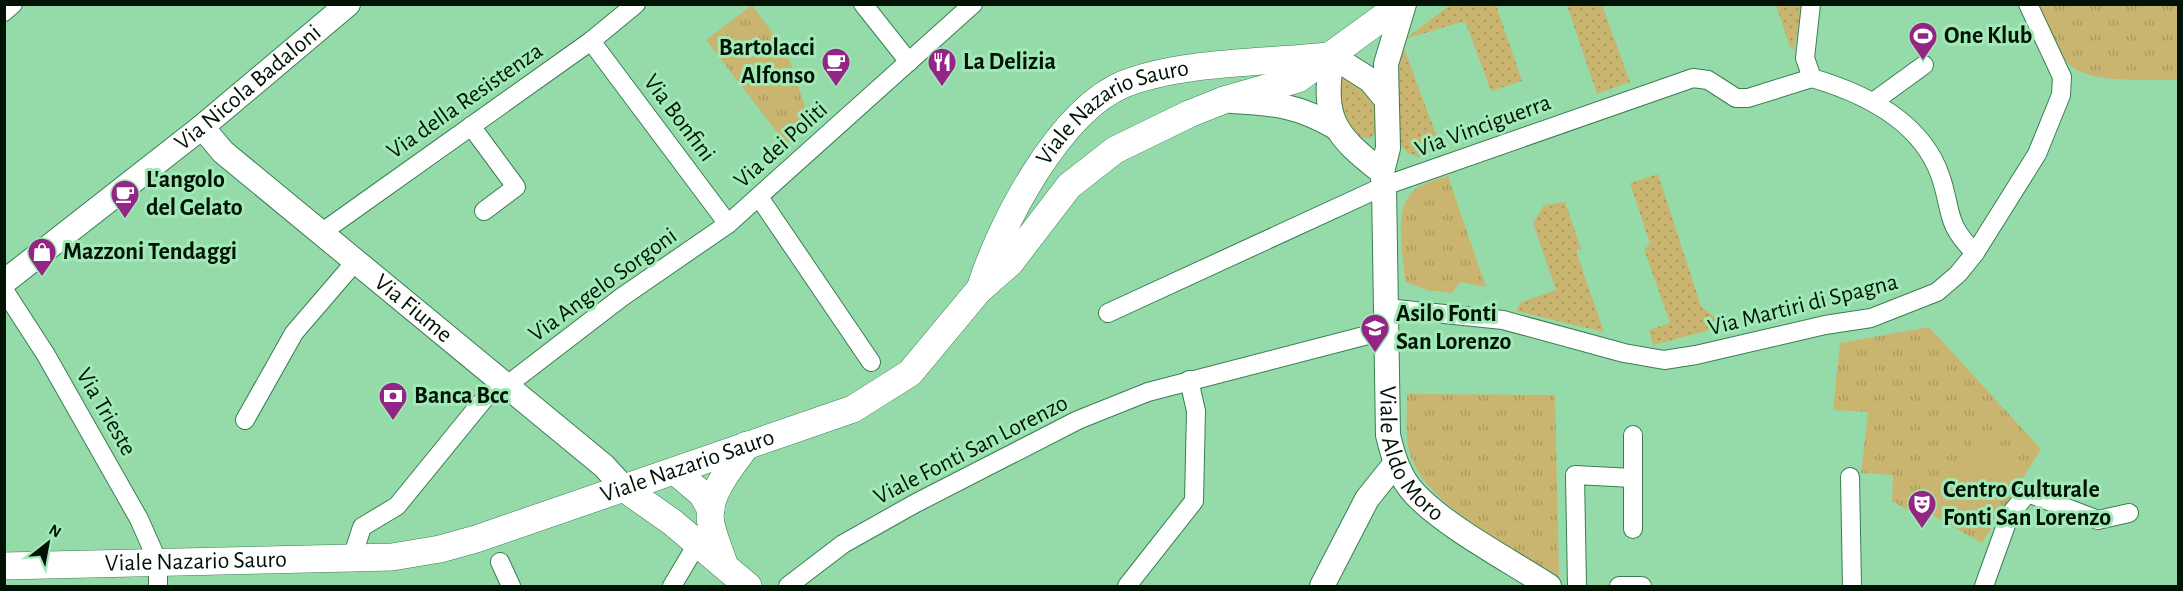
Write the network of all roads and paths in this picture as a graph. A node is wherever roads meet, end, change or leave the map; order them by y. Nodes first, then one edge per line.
1 (13, 4) edge
2 (348, 4) edge
3 (636, 4) edge
4 (863, 4) edge
5 (973, 4) edge
6 (1402, 4) edge
7 (1811, 4) edge
8 (2028, 4) edge
9 (4, 12) edge
10 (591, 40) junction
11 (1332, 56) junction
12 (909, 62) junction
13 (1924, 65) dead end
14 (1812, 78) junction
15 (1385, 98) junction
16 (1224, 100) junction
17 (1873, 102) junction
18 (471, 126) junction
19 (202, 127) junction
20 (1335, 127) junction
21 (1383, 179) junction
22 (759, 197) junction
23 (484, 210) dead end
24 (728, 224) junction
25 (321, 233) junction
26 (1975, 253) junction
27 (356, 262) junction
28 (4, 282) edge
29 (4, 290) edge
30 (979, 290) junction
31 (1108, 313) dead end
32 (1387, 319) junction
33 (871, 362) dead end
34 (1189, 380) junction
35 (506, 386) junction
36 (245, 420) dead end
37 (1633, 435) dead end
38 (747, 445) junction
39 (1395, 464) junction
40 (676, 472) junction
41 (1850, 477) dead end
42 (1633, 478) junction
43 (625, 489) junction
44 (2129, 513) dead end
45 (672, 522) junction
46 (706, 525) junction
47 (1633, 529) dead end
48 (352, 558) junction
49 (500, 562) dead end
50 (4, 566) edge
51 (158, 574) edge
52 (511, 586) edge
53 (672, 586) edge
54 (748, 586) edge
55 (788, 586) edge
56 (1127, 586) edge
57 (1322, 586) edge
58 (1549, 586) edge
59 (1577, 586) edge
60 (1619, 586) edge
61 (1642, 586) edge
62 (1852, 586) edge
63 (1984, 586) edge

1 - 9 street
2 - 19 street, Via Nicola Badaloni
3 - 10 street, Via della Resistenza
4 - 12 street
5 - 12 street, Via dei Politi
6 - 11 main road, Viale Nazario Sauro
6 - 15 street, Viale Aldo Moro
7 - 14 street
8 - 26 street, Via Martiri di Spagna
10 - 18 street, Via della Resistenza
10 - 24 street, Via Bonfini
11 - 15 street
11 - 16 main road, Viale Nazario Sauro
11 - 20 street
11 - 30 main road, Viale Nazario Sauro
12 - 22 street, Via dei Politi
13 - 17 street
14 - 17 street
14 - 21 street, Via Vinciguerra
15 - 21 street, Viale Aldo Moro
16 - 20 street
16 - 30 main road, Viale Nazario Sauro
17 - 26 street
18 - 23 street
18 - 25 street, Via della Resistenza
19 - 25 street, Via Fiume
19 - 28 street, Via Nicola Badaloni
20 - 21 street
21 - 31 street, Via Vinciguerra
21 - 32 street, Viale Aldo Moro
22 - 24 street, Via dei Politi
22 - 33 street
24 - 35 street, Via Angelo Sorgoni
25 - 27 street, Via Fiume
26 - 32 street, Via Martiri di Spagna
27 - 35 street, Via Fiume
27 - 36 street
29 - 51 street, Via Trieste
30 - 38 main road, Viale Nazario Sauro
32 - 34 street, Viale Fonti San Lorenzo
32 - 39 street, Viale Aldo Moro
34 - 55 street, Viale Fonti San Lorenzo
34 - 56 street
35 - 43 street, Via Fiume
35 - 48 street
37 - 42 street
38 - 40 main road, Viale Nazario Sauro
38 - 46 main road
39 - 57 street
39 - 58 street, Viale Aldo Moro
40 - 43 main road, Viale Nazario Sauro
40 - 45 main road
40 - 46 main road
41 - 62 street
42 - 47 street
42 - 59 street
43 - 45 main road
43 - 48 main road, Viale Nazario Sauro
44 - 63 street
45 - 46 main road
46 - 53 street
46 - 54 main road
48 - 51 main road, Viale Nazario Sauro
49 - 52 street
50 - 51 main road, Viale Nazario Sauro
60 - 61 street

